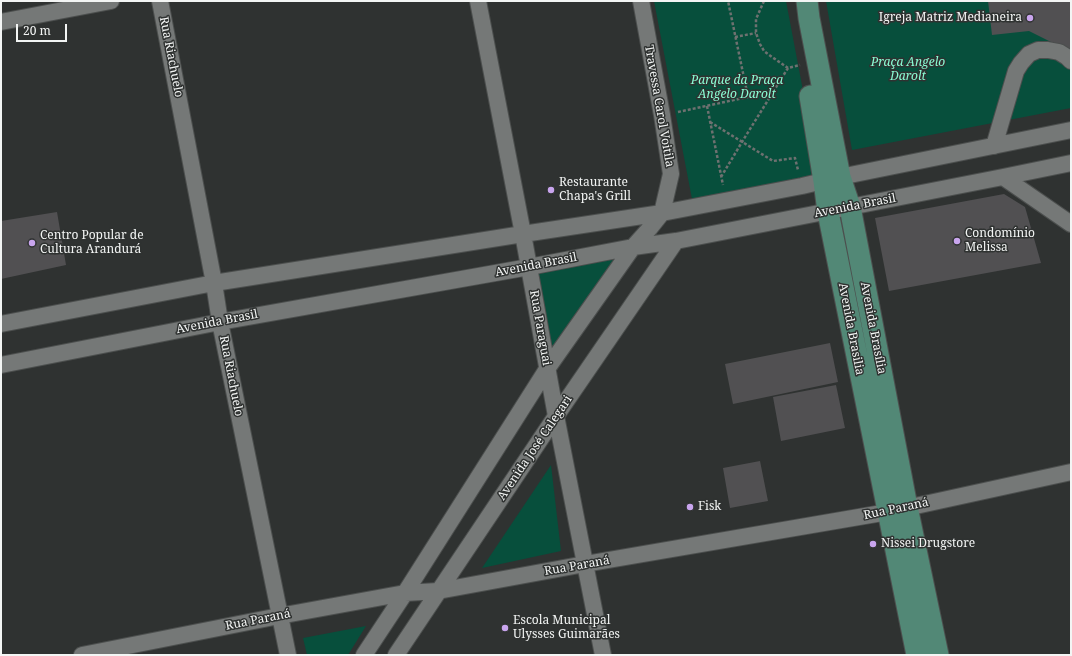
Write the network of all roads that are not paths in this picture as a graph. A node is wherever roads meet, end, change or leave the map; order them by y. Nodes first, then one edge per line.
1 (111, 1) edge
2 (160, 1) edge
3 (478, 1) edge
4 (641, 1) edge
5 (802, 10) edge
6 (1, 22) edge
7 (1071, 61) edge
8 (1071, 130) edge
9 (994, 146) junction
10 (1071, 163) edge
11 (1003, 178) junction
12 (832, 179) junction
13 (850, 207) junction
14 (828, 212) junction
15 (662, 213) junction
16 (1071, 224) edge
17 (522, 234) junction
18 (676, 242) junction
19 (633, 247) junction
20 (529, 267) junction
21 (214, 283) junction
22 (220, 322) junction
23 (1, 324) edge
24 (1, 365) edge
25 (547, 369) junction
26 (556, 416) junction
27 (1071, 472) edge
28 (898, 509) junction
29 (585, 564) junction
30 (438, 591) junction
31 (405, 593) junction
32 (279, 616) junction
33 (82, 655) edge
34 (288, 655) edge
35 (364, 655) edge
36 (396, 655) edge
37 (602, 655) edge
38 (917, 655) edge
39 (938, 655) edge

1 - 6 street
2 - 21 street, Rua Riachuelo
3 - 17 street, Rua Paraguai
4 - 15 street, Travessa Carol Voitila
5 - 12 main road, Avenida Brasília
5 - 12 main road, Avenida Brasilia
7 - 9 street
8 - 9 street
9 - 12 street
10 - 11 street, Avenida Brasil
11 - 13 street, Avenida Brasil
11 - 16 street
12 - 13 main road, Avenida Brasília
12 - 14 main road, Avenida Brasilia
12 - 15 street
13 - 14 street, Avenida Brasil
13 - 28 main road, Avenida Brasília
14 - 18 street, Avenida Brasil
14 - 28 main road, Avenida Brasilia
15 - 17 street
15 - 19 street, Travessa Carol Voitila
17 - 20 street, Rua Paraguai
17 - 21 street
18 - 19 street, Avenida Brasil
18 - 26 street, Avenida José Calegari
19 - 20 street, Avenida Brasil
19 - 25 street
20 - 22 street, Avenida Brasil
20 - 25 street, Rua Paraguai
21 - 22 street, Rua Riachuelo
21 - 23 street
22 - 24 street, Avenida Brasil
22 - 32 street, Rua Riachuelo
25 - 26 street, Rua Paraguai
25 - 31 street
26 - 29 street, Rua Paraguai
26 - 30 street, Avenida José Calegari
27 - 28 street, Rua Paraná
28 - 29 street, Rua Paraná
28 - 38 main road, Avenida Brasilia
28 - 39 main road, Avenida Brasília
29 - 30 street, Rua Paraná
29 - 37 street, Rua Paraguai
30 - 31 street, Rua Paraná
30 - 36 street, Avenida José Calegari
31 - 32 street, Rua Paraná
31 - 35 street
32 - 33 street, Rua Paraná
32 - 34 street, Rua Riachuelo

